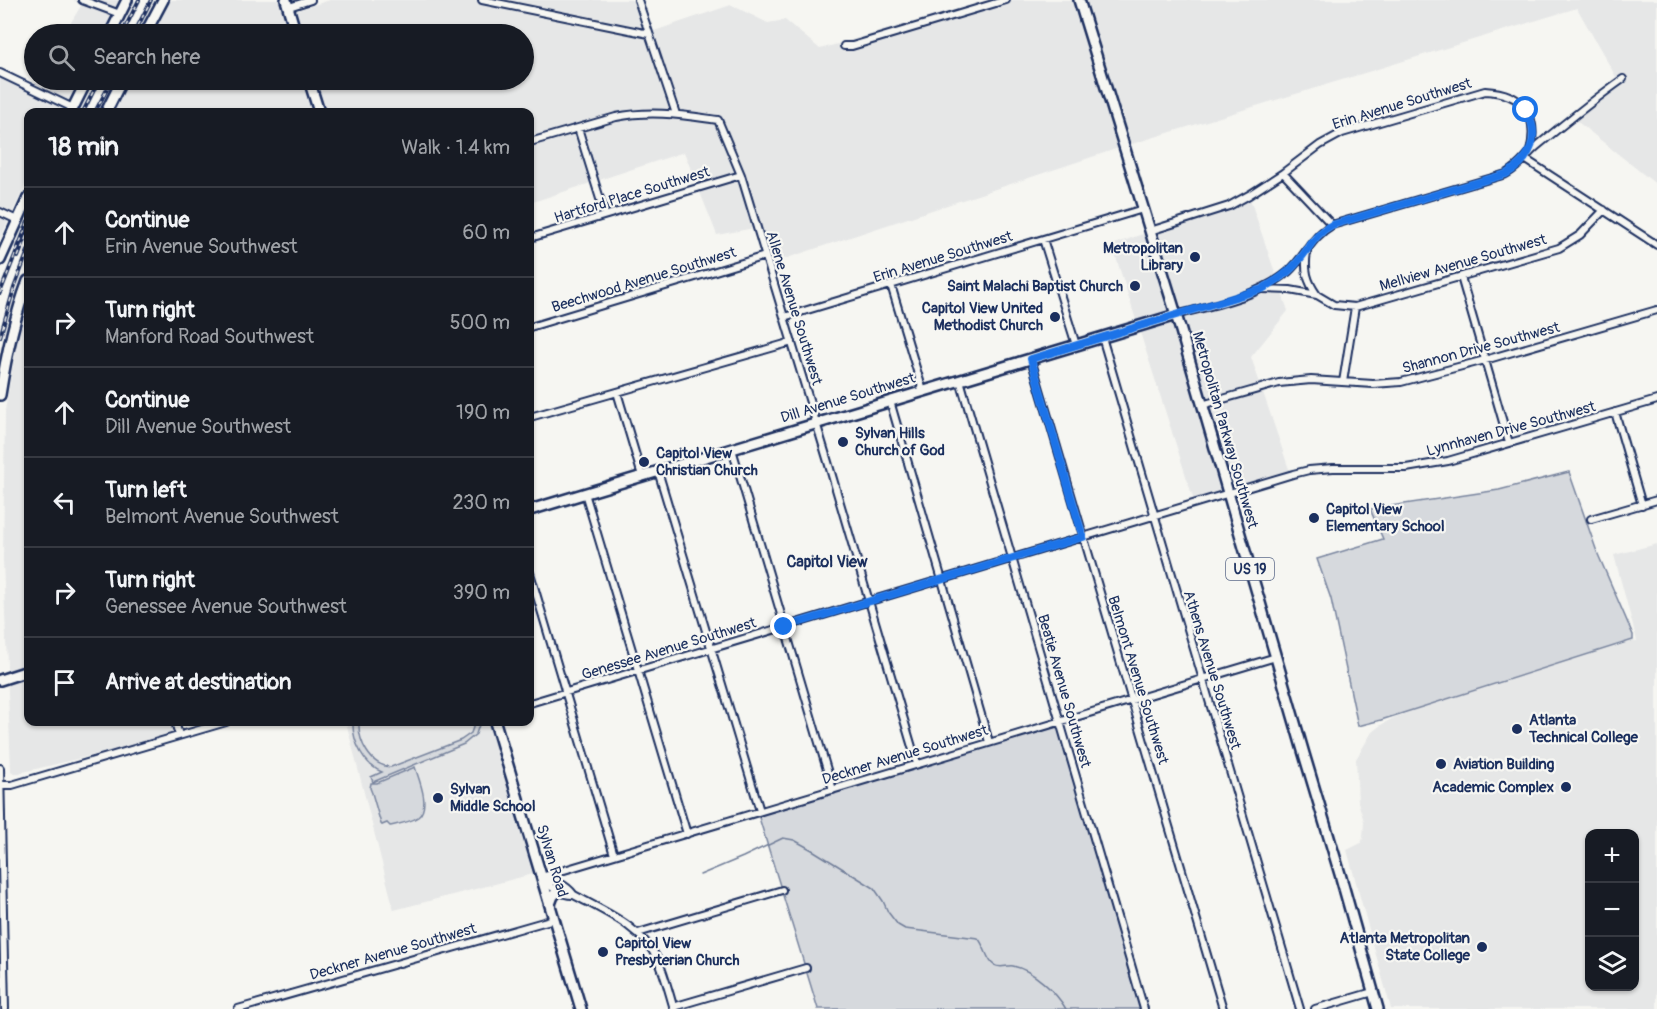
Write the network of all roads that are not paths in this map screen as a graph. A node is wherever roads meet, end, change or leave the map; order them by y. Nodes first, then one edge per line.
1 (82, 0) edge
2 (127, 0) edge
3 (162, 0) edge
4 (311, 0) edge
5 (482, 0) edge
6 (638, 0) edge
7 (1006, 0) edge
8 (1079, 0) edge
9 (287, 3) edge
10 (120, 14) junction
11 (115, 24) edge
12 (150, 24) edge
13 (294, 24) edge
14 (649, 34) junction
15 (844, 46) dead end
16 (0, 73) edge
17 (1623, 79) dead end
18 (24, 85) edge
19 (33, 90) edge
20 (82, 90) edge
21 (117, 90) edge
22 (312, 90) edge
23 (68, 108) edge
24 (73, 108) edge
25 (108, 108) edge
26 (318, 108) edge
27 (676, 114) junction
28 (578, 128) junction
29 (534, 141) edge
30 (1530, 152) junction
31 (1525, 159) junction
32 (1283, 173) junction
33 (741, 174) junction
34 (24, 206) edge
35 (1143, 209) junction
36 (1604, 210) junction
37 (0, 212) edge
38 (605, 215) junction
39 (17, 220) junction
40 (1332, 225) junction
41 (1150, 231) junction
42 (534, 237) edge
43 (1043, 239) junction
44 (1657, 245) edge
45 (1307, 249) junction
46 (765, 256) junction
47 (0, 260) edge
48 (1461, 277) junction
49 (891, 285) junction
50 (1262, 289) junction
51 (1317, 296) junction
52 (24, 297) edge
53 (1355, 307) junction
54 (1657, 310) edge
55 (1176, 315) junction
56 (784, 317) junction
57 (534, 326) edge
58 (1102, 337) junction
59 (792, 342) junction
60 (1076, 345) junction
61 (1031, 359) junction
62 (1485, 360) junction
63 (960, 380) junction
64 (1343, 382) junction
65 (923, 391) junction
66 (617, 392) junction
67 (0, 395) edge
68 (1657, 400) edge
69 (890, 401) junction
70 (1202, 405) junction
71 (1615, 412) junction
72 (534, 416) edge
73 (817, 423) junction
74 (1509, 443) junction
75 (732, 449) junction
76 (658, 471) junction
77 (642, 476) junction
78 (585, 493) junction
79 (1228, 493) junction
80 (1657, 500) edge
81 (1642, 505) junction
82 (534, 509) edge
83 (1154, 515) junction
84 (1591, 519) dead end
85 (1083, 537) junction
86 (1012, 558) junction
87 (942, 580) junction
88 (534, 587) edge
89 (870, 601) junction
90 (784, 627) junction
91 (711, 648) junction
92 (1276, 657) junction
93 (638, 670) junction
94 (24, 672) edge
95 (1202, 679) junction
96 (0, 680) edge
97 (565, 692) junction
98 (1131, 700) junction
99 (534, 702) edge
100 (1060, 721) junction
101 (176, 726) edge
102 (212, 726) edge
103 (496, 726) edge
104 (179, 735) junction
105 (989, 742) junction
106 (917, 764) junction
107 (0, 768) edge
108 (0, 785) edge
109 (833, 790) junction
110 (760, 812) junction
111 (687, 834) junction
112 (614, 855) junction
113 (566, 870) junction
114 (541, 877) junction
115 (562, 889) junction
116 (782, 890) dead end
117 (550, 906) junction
118 (554, 919) junction
119 (638, 933) junction
120 (806, 968) dead end
121 (1373, 992) junction
122 (673, 1008) edge
123 (5, 1009) edge
124 (238, 1009) edge
125 (581, 1009) edge
126 (1144, 1009) edge
127 (1222, 1009) edge
128 (1300, 1009) edge
129 (1315, 1009) edge
130 (1378, 1009) edge

1 - 10 street
2 - 10 main road
3 - 12 main road
4 - 9 street
5 - 14 street
6 - 14 street
7 - 15 street
8 - 35 main road, Metropolitan Parkway Southwest / US 19
9 - 13 main road
10 - 11 main road
14 - 27 street
16 - 18 street
17 - 30 street
19 - 23 street
20 - 24 main road
21 - 25 main road
22 - 26 main road
27 - 28 street
27 - 33 street, Allene Avenue Southwest
28 - 29 street
28 - 38 street
30 - 31 street
30 - 32 street, Erin Avenue Southwest
31 - 36 street
31 - 40 street
32 - 40 street
32 - 41 street, Erin Avenue Southwest
33 - 38 street, Hartford Place Southwest
33 - 46 street, Allene Avenue Southwest
34 - 39 main road
35 - 41 main road, Metropolitan Parkway Southwest / US 19
35 - 43 street, Erin Avenue Southwest
36 - 44 street
36 - 48 street, Mellview Avenue Southwest
37 - 39 street
38 - 42 street, Hartford Place Southwest
39 - 47 main road
40 - 45 street
41 - 55 main road, Metropolitan Parkway Southwest / US 19
43 - 49 street, Erin Avenue Southwest
43 - 60 street
45 - 50 street
45 - 51 street
46 - 56 street, Allene Avenue Southwest
46 - 57 street, Beechwood Avenue Southwest
48 - 53 street, Mellview Avenue Southwest
48 - 62 street
49 - 56 street, Erin Avenue Southwest
49 - 65 street
50 - 51 street, Mellview Avenue Southwest
50 - 55 street
51 - 53 street, Mellview Avenue Southwest
52 - 67 main road
53 - 64 street
54 - 62 street, Shannon Drive Southwest
55 - 58 main road, Dill Avenue Southwest
55 - 70 main road, Metropolitan Parkway Southwest / US 19
56 - 59 street, Allene Avenue Southwest
58 - 60 main road, Dill Avenue Southwest
58 - 83 street, Athens Avenue Southwest
59 - 66 street
59 - 73 street, Allene Avenue Southwest
60 - 61 main road, Dill Avenue Southwest
61 - 63 main road, Dill Avenue Southwest
61 - 85 street, Belmont Avenue Southwest
62 - 64 street, Shannon Drive Southwest
62 - 74 street
63 - 65 main road, Dill Avenue Southwest
63 - 86 street, Beatie Avenue Southwest
64 - 70 street, Shannon Drive Southwest
65 - 69 main road, Dill Avenue Southwest
66 - 72 street
66 - 77 street
68 - 71 street, Lynnhaven Drive Southwest
69 - 73 main road, Dill Avenue Southwest
69 - 87 street
70 - 79 main road, Metropolitan Parkway Southwest / US 19
71 - 74 street, Lynnhaven Drive Southwest
71 - 81 street
73 - 75 main road, Dill Avenue Southwest
73 - 89 street, Allene Avenue Southwest
74 - 79 street, Lynnhaven Drive Southwest
75 - 76 main road, Dill Avenue Southwest
75 - 90 street
76 - 77 main road, Dill Avenue Southwest
76 - 91 street
77 - 78 main road, Dill Avenue Southwest
78 - 82 main road, Dill Avenue Southwest
78 - 93 street
79 - 83 street, Genessee Avenue Southwest
79 - 92 main road, Metropolitan Parkway Southwest / US 19
80 - 81 street
81 - 84 street
83 - 85 street, Genessee Avenue Southwest
83 - 95 street, Athens Avenue Southwest
85 - 86 street, Genessee Avenue Southwest
85 - 98 street, Belmont Avenue Southwest
86 - 87 street, Genessee Avenue Southwest
86 - 100 street, Beatie Avenue Southwest
87 - 89 street, Genessee Avenue Southwest
87 - 105 street
88 - 97 street
89 - 90 street, Genessee Avenue Southwest
89 - 106 street, Allene Avenue Southwest
90 - 91 street, Genessee Avenue Southwest
90 - 109 street
91 - 93 street, Genessee Avenue Southwest
91 - 110 street
92 - 95 street, Deckner Avenue Southwest
92 - 121 main road, Metropolitan Parkway Southwest / US 19
93 - 97 street, Genessee Avenue Southwest
93 - 111 street
94 - 96 main road
95 - 98 street, Deckner Avenue Southwest
95 - 128 street, Athens Avenue Southwest
97 - 99 street, Genessee Avenue Southwest
97 - 112 street
98 - 100 street, Deckner Avenue Southwest
98 - 127 street, Belmont Avenue Southwest
100 - 105 street, Deckner Avenue Southwest
100 - 126 street, Beatie Avenue Southwest
101 - 104 street
102 - 104 street
103 - 114 main road, Sylvan Road
104 - 108 street
105 - 106 street, Deckner Avenue Southwest
106 - 109 street, Deckner Avenue Southwest
107 - 108 street
108 - 123 street
109 - 110 street, Deckner Avenue Southwest
110 - 111 street, Deckner Avenue Southwest
111 - 112 street, Deckner Avenue Southwest
112 - 113 street, Deckner Avenue Southwest
113 - 114 street, Deckner Avenue Southwest
113 - 115 street
114 - 115 street
114 - 117 main road, Sylvan Road
115 - 117 main road
115 - 119 street
116 - 119 street
117 - 118 main road, Sylvan Road
118 - 124 street, Deckner Avenue Southwest
118 - 125 main road, Sylvan Road
119 - 122 street
120 - 122 street
121 - 129 street
121 - 130 main road, Metropolitan Parkway Southwest / US 19

